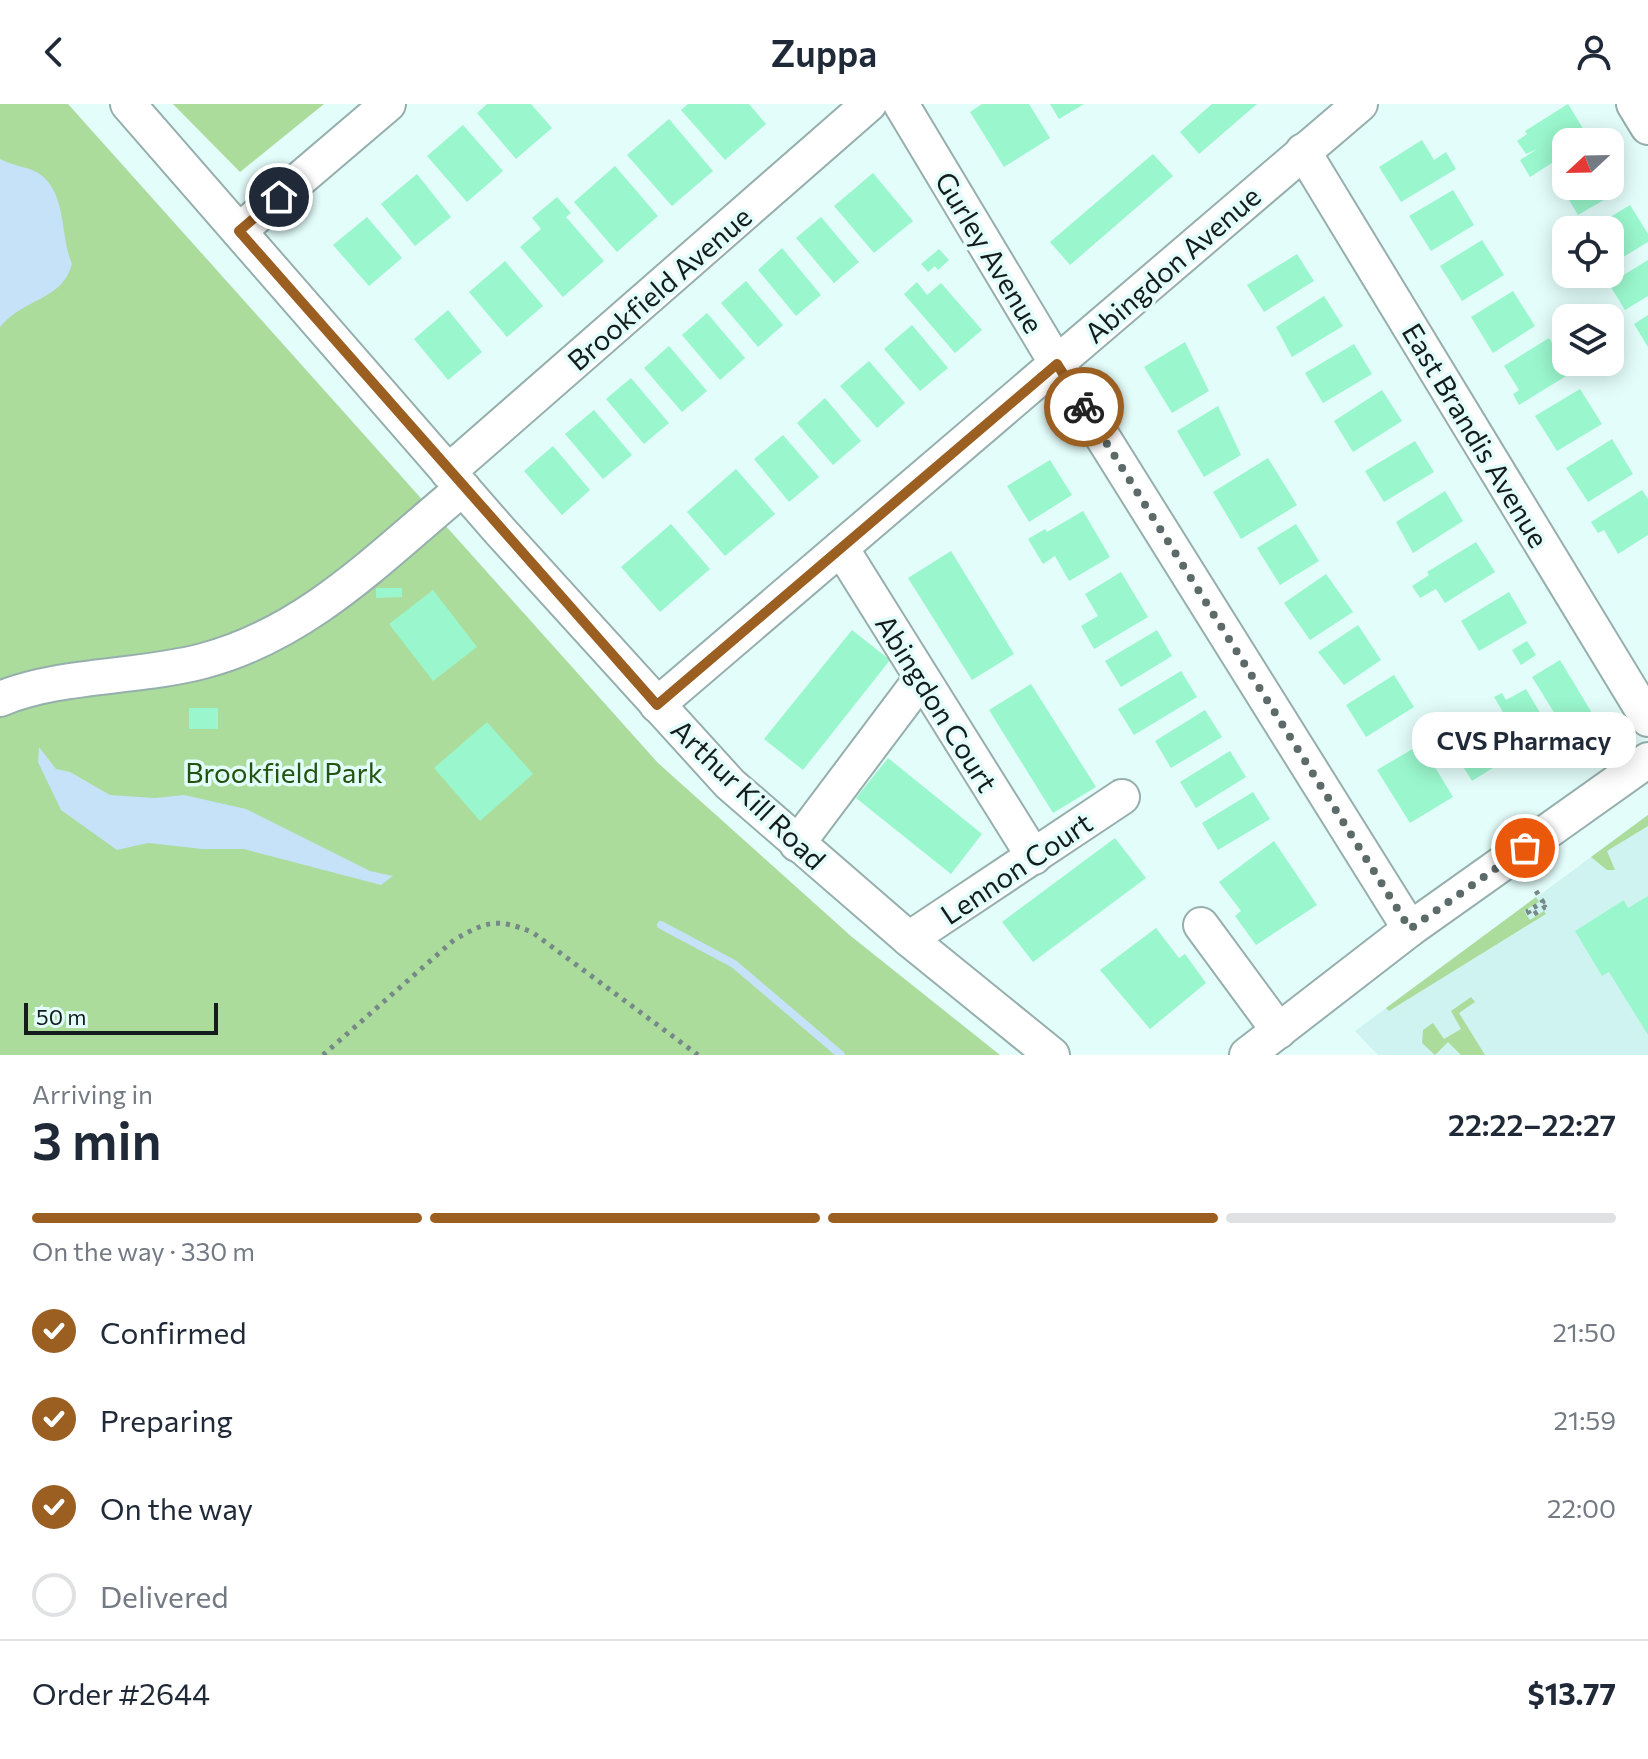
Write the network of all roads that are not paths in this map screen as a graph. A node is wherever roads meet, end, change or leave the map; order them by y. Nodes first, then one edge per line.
1 (128, 104) edge
2 (388, 104) edge
3 (869, 104) edge
4 (901, 104) edge
5 (1360, 104) edge
6 (1634, 104) edge
7 (1648, 127) edge
8 (1303, 151) junction
9 (239, 231) junction
10 (1057, 364) junction
11 (455, 480) junction
12 (841, 548) junction
13 (921, 679) junction
14 (0, 699) edge
15 (657, 705) junction
16 (1648, 719) edge
17 (1648, 760) edge
18 (1122, 797) dead end
19 (797, 844) junction
20 (1034, 857) junction
21 (1201, 925) dead end
22 (1410, 929) junction
23 (909, 939) junction
24 (1279, 1031) junction
25 (1052, 1055) edge
26 (1247, 1055) edge

1 - 9 street, Arthur Kill Road
2 - 9 street
3 - 11 street, Brookfield Avenue
4 - 10 street, Gurley Avenue
5 - 8 street, Abingdon Avenue
6 - 7 street
8 - 10 street, Abingdon Avenue
8 - 16 street, East Brandis Avenue
9 - 11 street, Arthur Kill Road
10 - 12 street, Abingdon Avenue
10 - 22 street, Gurley Avenue
11 - 14 street, Brookfield Avenue
11 - 15 street, Arthur Kill Road
12 - 13 street, Abingdon Court
12 - 15 street, Abingdon Avenue
13 - 19 street
13 - 20 street, Abingdon Court
15 - 19 street, Arthur Kill Road
17 - 22 street
18 - 20 street, Lennon Court
19 - 23 street, Arthur Kill Road
20 - 23 street, Lennon Court
21 - 24 street
22 - 24 street
23 - 25 street, Arthur Kill Road
24 - 26 street

